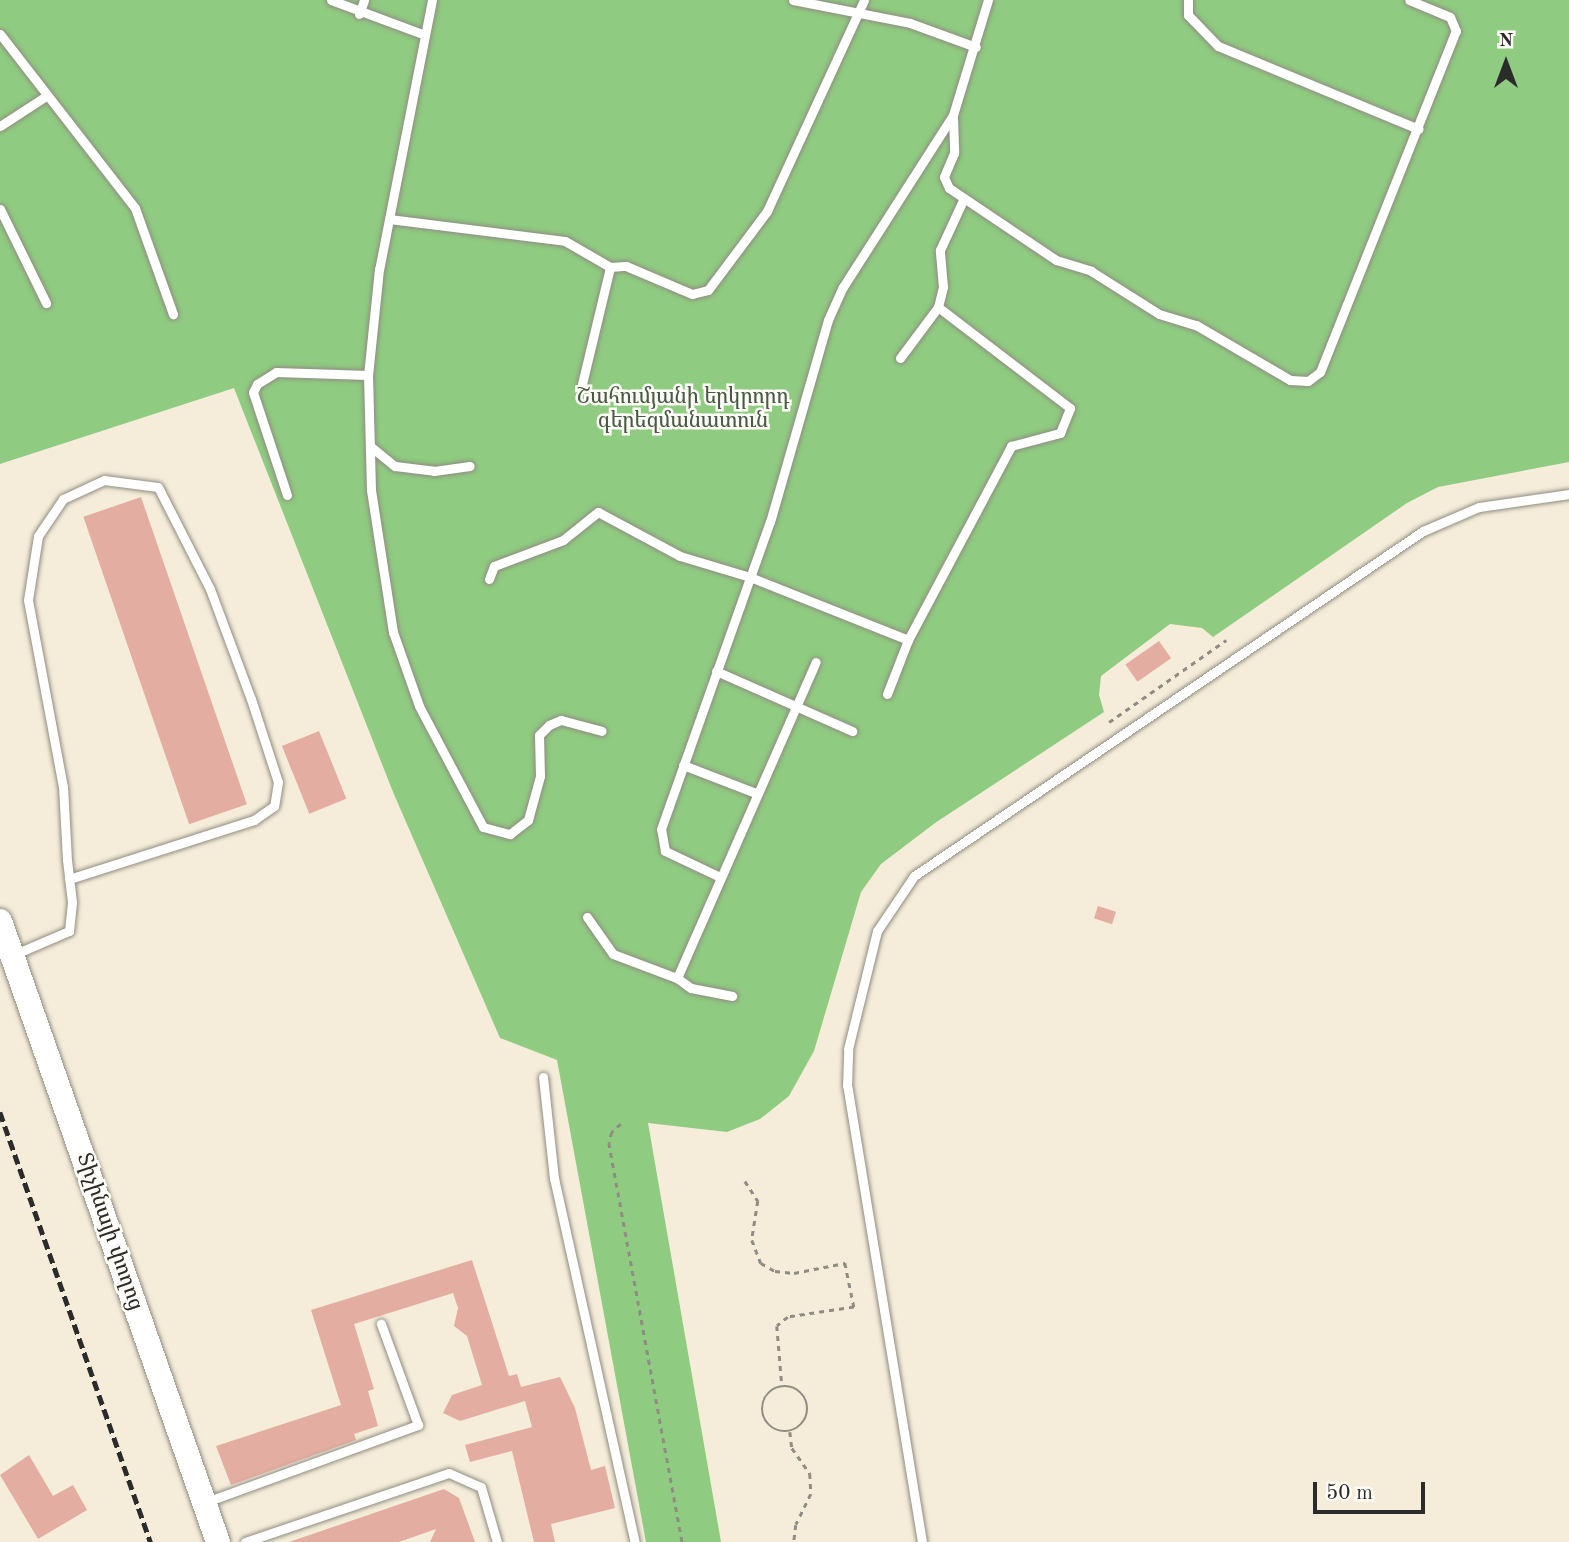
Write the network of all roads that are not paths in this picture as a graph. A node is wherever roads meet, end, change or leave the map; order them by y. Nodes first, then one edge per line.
1 (331, 0) edge
2 (364, 0) edge
3 (432, 0) edge
4 (793, 0) edge
5 (864, 0) edge
6 (988, 0) edge
7 (1188, 0) edge
8 (1409, 0) edge
9 (860, 13) junction
10 (359, 14) junction
11 (0, 34) edge
12 (425, 35) junction
13 (976, 47) junction
14 (46, 96) junction
15 (953, 115) junction
16 (0, 126) edge
17 (1418, 129) junction
18 (964, 198) junction
19 (0, 209) edge
20 (389, 219) junction
21 (610, 267) junction
22 (46, 303) dead end
23 (938, 307) junction
24 (173, 314) dead end
25 (900, 358) dead end
26 (368, 375) junction
27 (582, 384) dead end
28 (370, 446) junction
29 (470, 466) dead end
30 (1569, 494) edge
31 (287, 495) dead end
32 (750, 577) junction
33 (489, 579) dead end
34 (908, 640) junction
35 (816, 662) dead end
36 (716, 671) junction
37 (887, 694) dead end
38 (797, 709) junction
39 (602, 730) dead end
40 (852, 731) dead end
41 (683, 765) junction
42 (758, 794) junction
43 (720, 877) junction
44 (69, 879) junction
45 (587, 918) dead end
46 (0, 921) edge
47 (12, 956) junction
48 (677, 978) junction
49 (732, 996) dead end
50 (543, 1077) dead end
51 (381, 1324) dead end
52 (204, 1503) junction
53 (218, 1542) edge
54 (245, 1542) edge
55 (497, 1542) edge
56 (635, 1542) edge
57 (922, 1542) edge

1 - 10 lane
2 - 10 lane
3 - 12 lane
4 - 9 lane
5 - 9 lane
6 - 13 lane
7 - 17 lane
8 - 17 lane
9 - 13 lane
9 - 21 lane
10 - 12 lane
11 - 14 lane
12 - 20 lane
13 - 15 lane
14 - 16 lane
14 - 24 lane
15 - 18 lane
15 - 32 lane
17 - 18 lane
18 - 23 lane
19 - 22 lane
20 - 21 lane
20 - 26 lane
21 - 27 lane
23 - 25 lane
23 - 34 lane
26 - 28 lane
26 - 31 lane
28 - 29 lane
28 - 39 lane
30 - 57 lane
32 - 33 lane
32 - 34 lane
32 - 36 lane
34 - 37 lane
35 - 38 lane
36 - 38 lane
36 - 41 lane
38 - 40 lane
38 - 42 lane
41 - 42 lane
41 - 43 lane
42 - 43 lane
43 - 48 lane
44 - 44 lane
44 - 47 lane
45 - 48 lane
46 - 47 street, Տիչինայի փողոց
47 - 52 street, Տիչինայի փողոց
48 - 49 lane
50 - 56 lane
51 - 52 lane
52 - 53 street, Տիչինայի փողոց
54 - 55 lane

